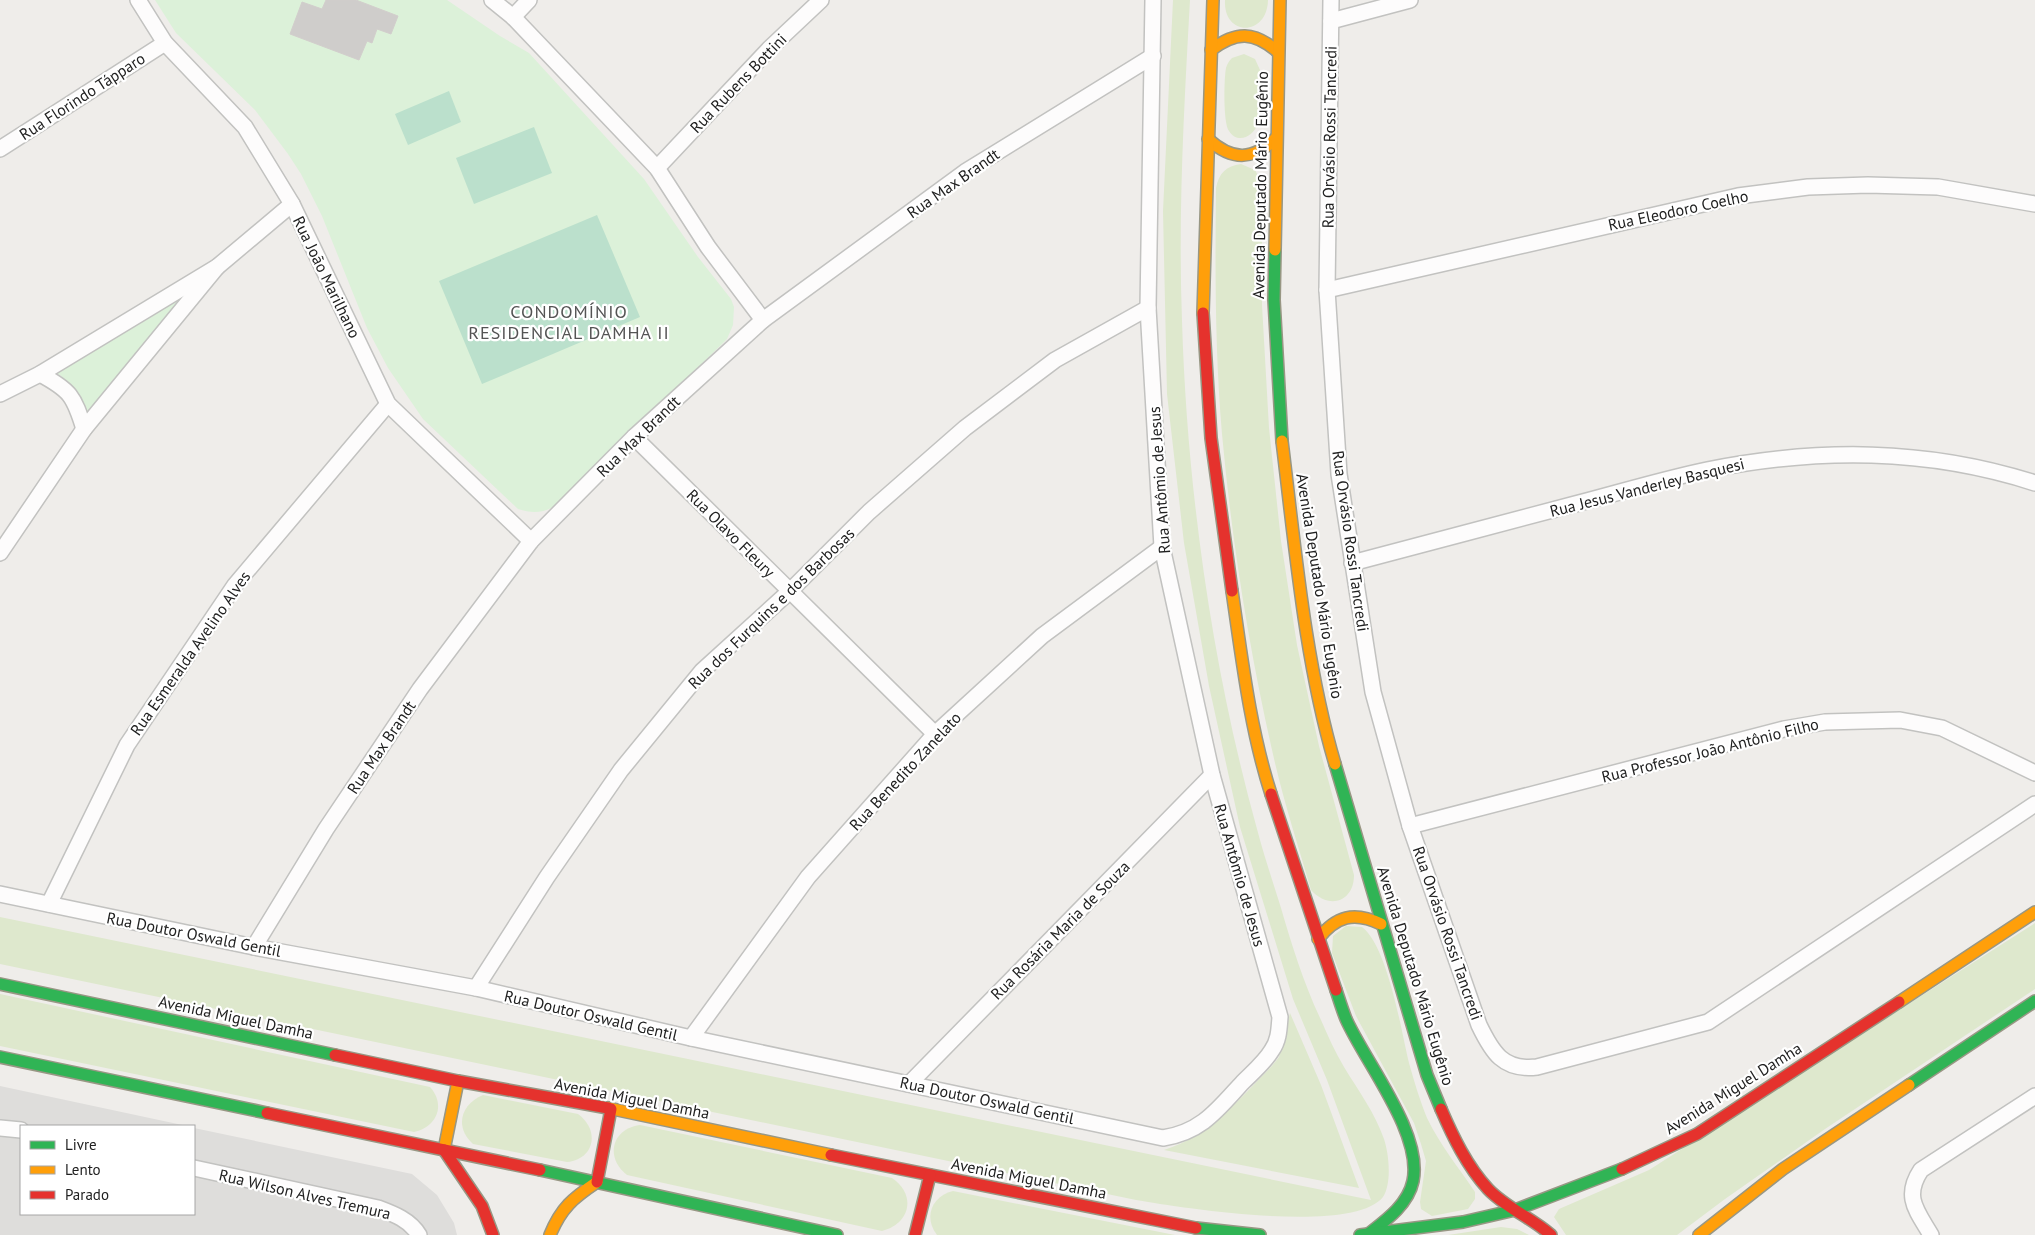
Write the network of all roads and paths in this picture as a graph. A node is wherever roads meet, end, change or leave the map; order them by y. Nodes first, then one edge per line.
1 (138, 0) edge
2 (492, 0) edge
3 (529, 0) edge
4 (821, 0) edge
5 (1153, 0) edge
6 (1213, 0) edge
7 (1280, 0) edge
8 (1331, 0) edge
9 (1410, 0) edge
10 (513, 16) junction
11 (1331, 21) junction
12 (165, 44) junction
13 (1211, 50) junction
14 (1278, 52) junction
15 (1153, 56) junction
16 (1276, 138) junction
17 (1208, 139) junction
18 (0, 148) edge
19 (657, 168) junction
20 (292, 204) junction
21 (2035, 204) edge
22 (217, 266) junction
23 (1327, 290) junction
24 (1148, 308) junction
25 (763, 320) junction
26 (40, 374) junction
27 (0, 394) edge
28 (388, 404) junction
29 (84, 429) junction
30 (634, 437) junction
31 (2035, 483) edge
32 (531, 541) junction
33 (1162, 547) junction
34 (0, 553) edge
35 (1352, 563) junction
36 (790, 591) junction
37 (935, 734) junction
38 (2035, 773) edge
39 (1212, 775) junction
40 (2035, 804) edge
41 (1410, 826) junction
42 (0, 894) edge
43 (49, 904) junction
44 (1306, 905) junction
45 (1348, 906) dead end
46 (2035, 912) edge
47 (1381, 924) junction
48 (1318, 939) junction
49 (254, 947) junction
50 (0, 984) edge
51 (476, 988) junction
52 (2035, 1001) edge
53 (691, 1038) junction
54 (0, 1057) edge
55 (458, 1080) junction
56 (909, 1084) junction
57 (2035, 1096) edge
58 (612, 1109) junction
59 (0, 1128) edge
60 (20, 1130) edge
61 (1180, 1135) joint
62 (444, 1150) junction
63 (195, 1168) edge
64 (930, 1175) junction
65 (597, 1182) junction
66 (1515, 1210) junction
67 (416, 1231) edge
68 (493, 1235) edge
69 (550, 1235) edge
70 (837, 1235) edge
71 (916, 1235) edge
72 (1260, 1235) edge
73 (1360, 1235) edge
74 (1367, 1235) edge
75 (1551, 1235) edge
76 (1699, 1235) edge
77 (1931, 1235) edge

1 - 12 street, Rua João Marilhano
2 - 10 street
3 - 10 street
4 - 19 street, Rua Rubens Bottini
5 - 15 street, Rua Antômio de Jesus
6 - 13 main road
7 - 14 main road, Avenida Deputado Mário Eugênio
8 - 11 street, Rua Orvásio Rossi Tancredi
9 - 11 street
10 - 19 street
11 - 23 street, Rua Orvásio Rossi Tancredi
12 - 18 street, Rua Florindo Tápparo
12 - 20 street, Rua João Marilhano
13 - 14 main road
13 - 17 main road
14 - 16 main road, Avenida Deputado Mário Eugênio
15 - 24 street, Rua Antômio de Jesus
15 - 25 street, Rua Max Brandt
16 - 17 main road
16 - 47 main road, Avenida Deputado Mário Eugênio
17 - 44 main road
19 - 25 street
20 - 22 street
20 - 28 street, Rua João Marilhano
21 - 23 street, Rua Eleodoro Coelho
22 - 26 street
22 - 29 street
23 - 35 street, Rua Orvásio Rossi Tancredi
24 - 33 street, Rua Antômio de Jesus
24 - 36 street, Rua dos Furquins e dos Barbosas
25 - 30 street, Rua Max Brandt
26 - 27 street
26 - 29 street
28 - 32 street, Rua João Marilhano
28 - 43 street, Rua Esmeralda Avelino Alves
29 - 34 street
30 - 32 street, Rua Max Brandt
30 - 36 street, Rua Olavo Fleury
31 - 35 street, Rua Jesus Vanderley Basquesi
32 - 49 street, Rua Max Brandt
33 - 37 street, Rua Benedito Zanelato
33 - 39 street, Rua Antômio de Jesus
35 - 41 street, Rua Orvásio Rossi Tancredi
36 - 37 street, Rua Olavo Fleury
36 - 51 street, Rua dos Furquins e dos Barbosas
37 - 53 street, Rua Benedito Zanelato
38 - 41 street, Rua Professor João Antônio Filho
39 - 56 street, Rua Rosária Maria de Souza
39 - 61 street, Rua Antômio de Jesus
40 - 41 street, Rua Orvásio Rossi Tancredi
42 - 43 street, Rua Doutor Oswald Gentil
43 - 49 street, Rua Doutor Oswald Gentil
44 - 45 main road
44 - 48 main road
46 - 66 main road, Avenida Miguel Damha
47 - 48 main road
47 - 66 main road, Avenida Deputado Mário Eugênio
48 - 74 main road
49 - 51 street, Rua Doutor Oswald Gentil
50 - 55 main road, Avenida Miguel Damha
51 - 53 street, Rua Doutor Oswald Gentil
52 - 76 main road
53 - 56 street, Rua Doutor Oswald Gentil
54 - 62 main road
55 - 58 main road, Avenida Miguel Damha
55 - 62 main road
56 - 61 street, Rua Doutor Oswald Gentil
57 - 77 street
58 - 64 main road, Avenida Miguel Damha
58 - 65 main road
59 - 60 street
62 - 65 main road
62 - 68 main road
63 - 67 street, Rua Wilson Alves Tremura
64 - 71 main road
64 - 72 main road, Avenida Miguel Damha
65 - 69 main road
65 - 70 main road
66 - 74 main road, Avenida Miguel Damha
66 - 75 main road, Avenida Deputado Mário Eugênio
73 - 74 main road, Avenida Miguel Damha

